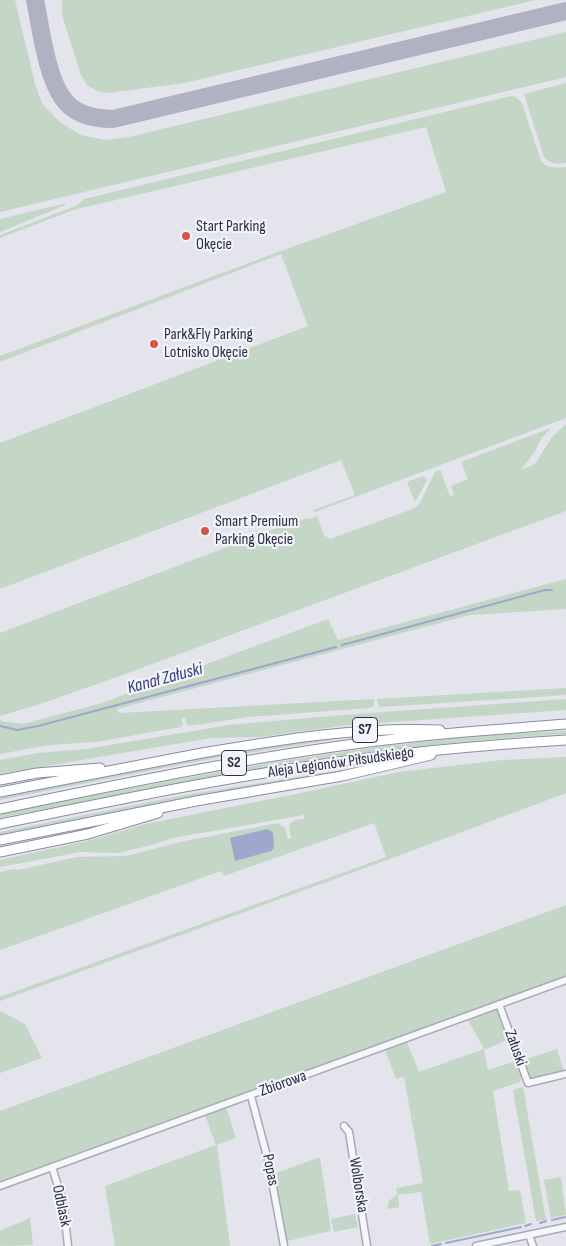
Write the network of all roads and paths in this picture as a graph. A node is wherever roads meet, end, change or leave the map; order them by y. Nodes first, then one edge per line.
1 (566, 724) edge
2 (470, 731) junction
3 (566, 740) edge
4 (456, 749) junction
5 (128, 767) junction
6 (0, 780) edge
7 (0, 792) edge
8 (196, 801) junction
9 (0, 809) edge
10 (0, 824) edge
11 (0, 840) edge
12 (0, 852) edge
13 (566, 980) edge
14 (499, 1004) junction
15 (566, 1074) edge
16 (251, 1096) junction
17 (344, 1126) dead end
18 (52, 1168) junction
19 (0, 1186) edge
20 (566, 1227) edge
21 (529, 1235) junction
22 (511, 1243) edge
23 (68, 1246) edge
24 (284, 1246) edge
25 (367, 1246) edge
26 (476, 1246) edge
27 (533, 1246) edge

1 - 2 highway, Aleja Legionów Piłsudskiego / S2
2 - 5 highway, S7
2 - 9 highway, Aleja Legionów Piłsudskiego / S2
3 - 4 highway, Aleja Legionów Piłsudskiego / S2
4 - 8 highway
4 - 10 highway, Aleja Legionów Piłsudskiego / S2
5 - 6 highway
5 - 7 highway, S7
8 - 11 highway
8 - 12 highway
13 - 14 street, Zbiorowa
14 - 15 street, Załuski
14 - 16 street, Zbiorowa
16 - 18 street, Zbiorowa
16 - 24 street, Popas
17 - 25 street, Wolborska
18 - 19 street, Zbiorowa
18 - 23 street, Odblask
20 - 21 street
21 - 22 street
21 - 27 street
22 - 26 street

